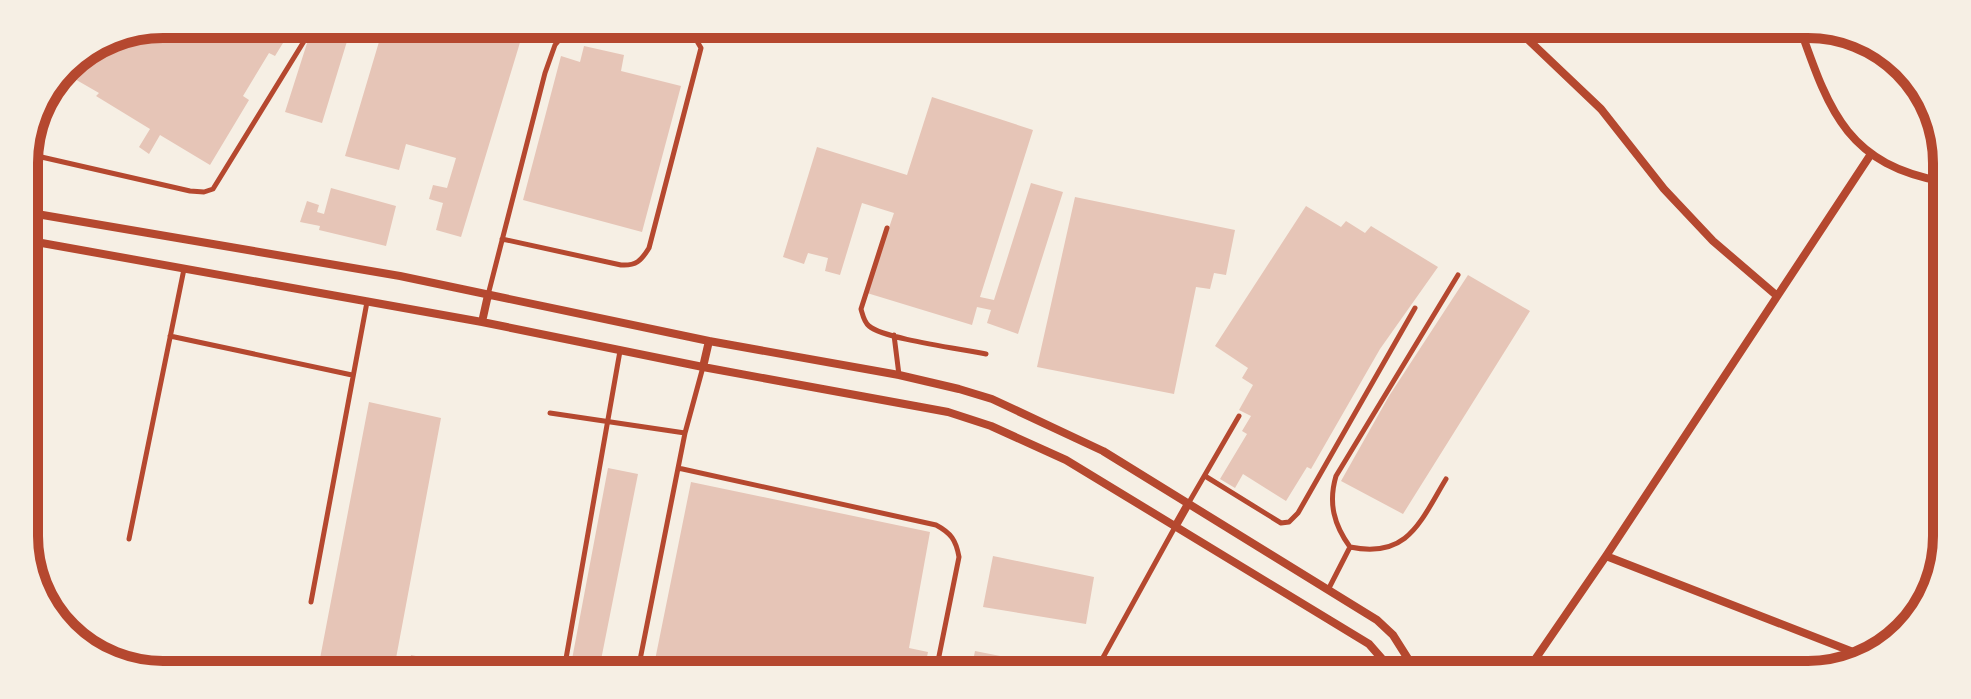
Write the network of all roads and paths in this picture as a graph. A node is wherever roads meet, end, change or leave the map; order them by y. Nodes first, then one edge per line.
1 (306, 38) edge
2 (560, 38) edge
3 (695, 38) edge
4 (1526, 38) edge
5 (1803, 38) edge
6 (43, 128) edge
7 (39, 148) edge
8 (1871, 154) junction
9 (38, 156) edge
10 (1933, 179) edge
11 (38, 212) edge
12 (887, 228) dead end
13 (502, 239) junction
14 (38, 242) edge
15 (184, 269) junction
16 (1458, 275) dead end
17 (488, 295) junction
18 (1776, 295) junction
19 (367, 302) junction
20 (1415, 308) dead end
21 (482, 322) junction
22 (894, 335) junction
23 (170, 336) junction
24 (709, 341) junction
25 (620, 351) junction
26 (986, 354) dead end
27 (703, 367) junction
28 (352, 375) junction
29 (899, 375) junction
30 (550, 413) dead end
31 (1239, 416) dead end
32 (606, 423) junction
33 (685, 433) junction
34 (678, 468) junction
35 (1205, 476) junction
36 (1446, 479) dead end
37 (1188, 504) junction
38 (1175, 527) junction
39 (129, 539) dead end
40 (1350, 547) junction
41 (1606, 556) junction
42 (1327, 591) junction
43 (311, 602) dead end
44 (1853, 652) edge
45 (566, 661) edge
46 (640, 661) edge
47 (938, 661) edge
48 (1101, 661) edge
49 (1383, 661) edge
50 (1410, 661) edge
51 (1534, 661) edge

1 - 9 lane
2 - 13 lane
3 - 13 lane
4 - 18 street
5 - 8 street
6 - 7 lane
8 - 10 street
8 - 18 street
11 - 17 street
12 - 22 lane
13 - 17 lane
14 - 15 street
15 - 19 street
15 - 23 lane
16 - 40 lane
17 - 21 street
17 - 24 street
18 - 41 street
19 - 21 street
19 - 28 lane
20 - 35 lane
21 - 25 street
22 - 26 lane
22 - 29 lane
23 - 28 lane
23 - 39 lane
24 - 27 street
24 - 29 street
25 - 27 street
25 - 32 lane
27 - 33 lane
27 - 38 street
28 - 43 lane
29 - 37 street
30 - 32 lane
31 - 35 lane
32 - 33 lane
32 - 45 lane
33 - 34 lane
34 - 46 lane
34 - 47 lane
35 - 37 lane
36 - 40 lane
37 - 38 street
37 - 42 street
38 - 48 lane
38 - 49 street
40 - 42 lane
41 - 44 street
41 - 51 street
42 - 50 street

